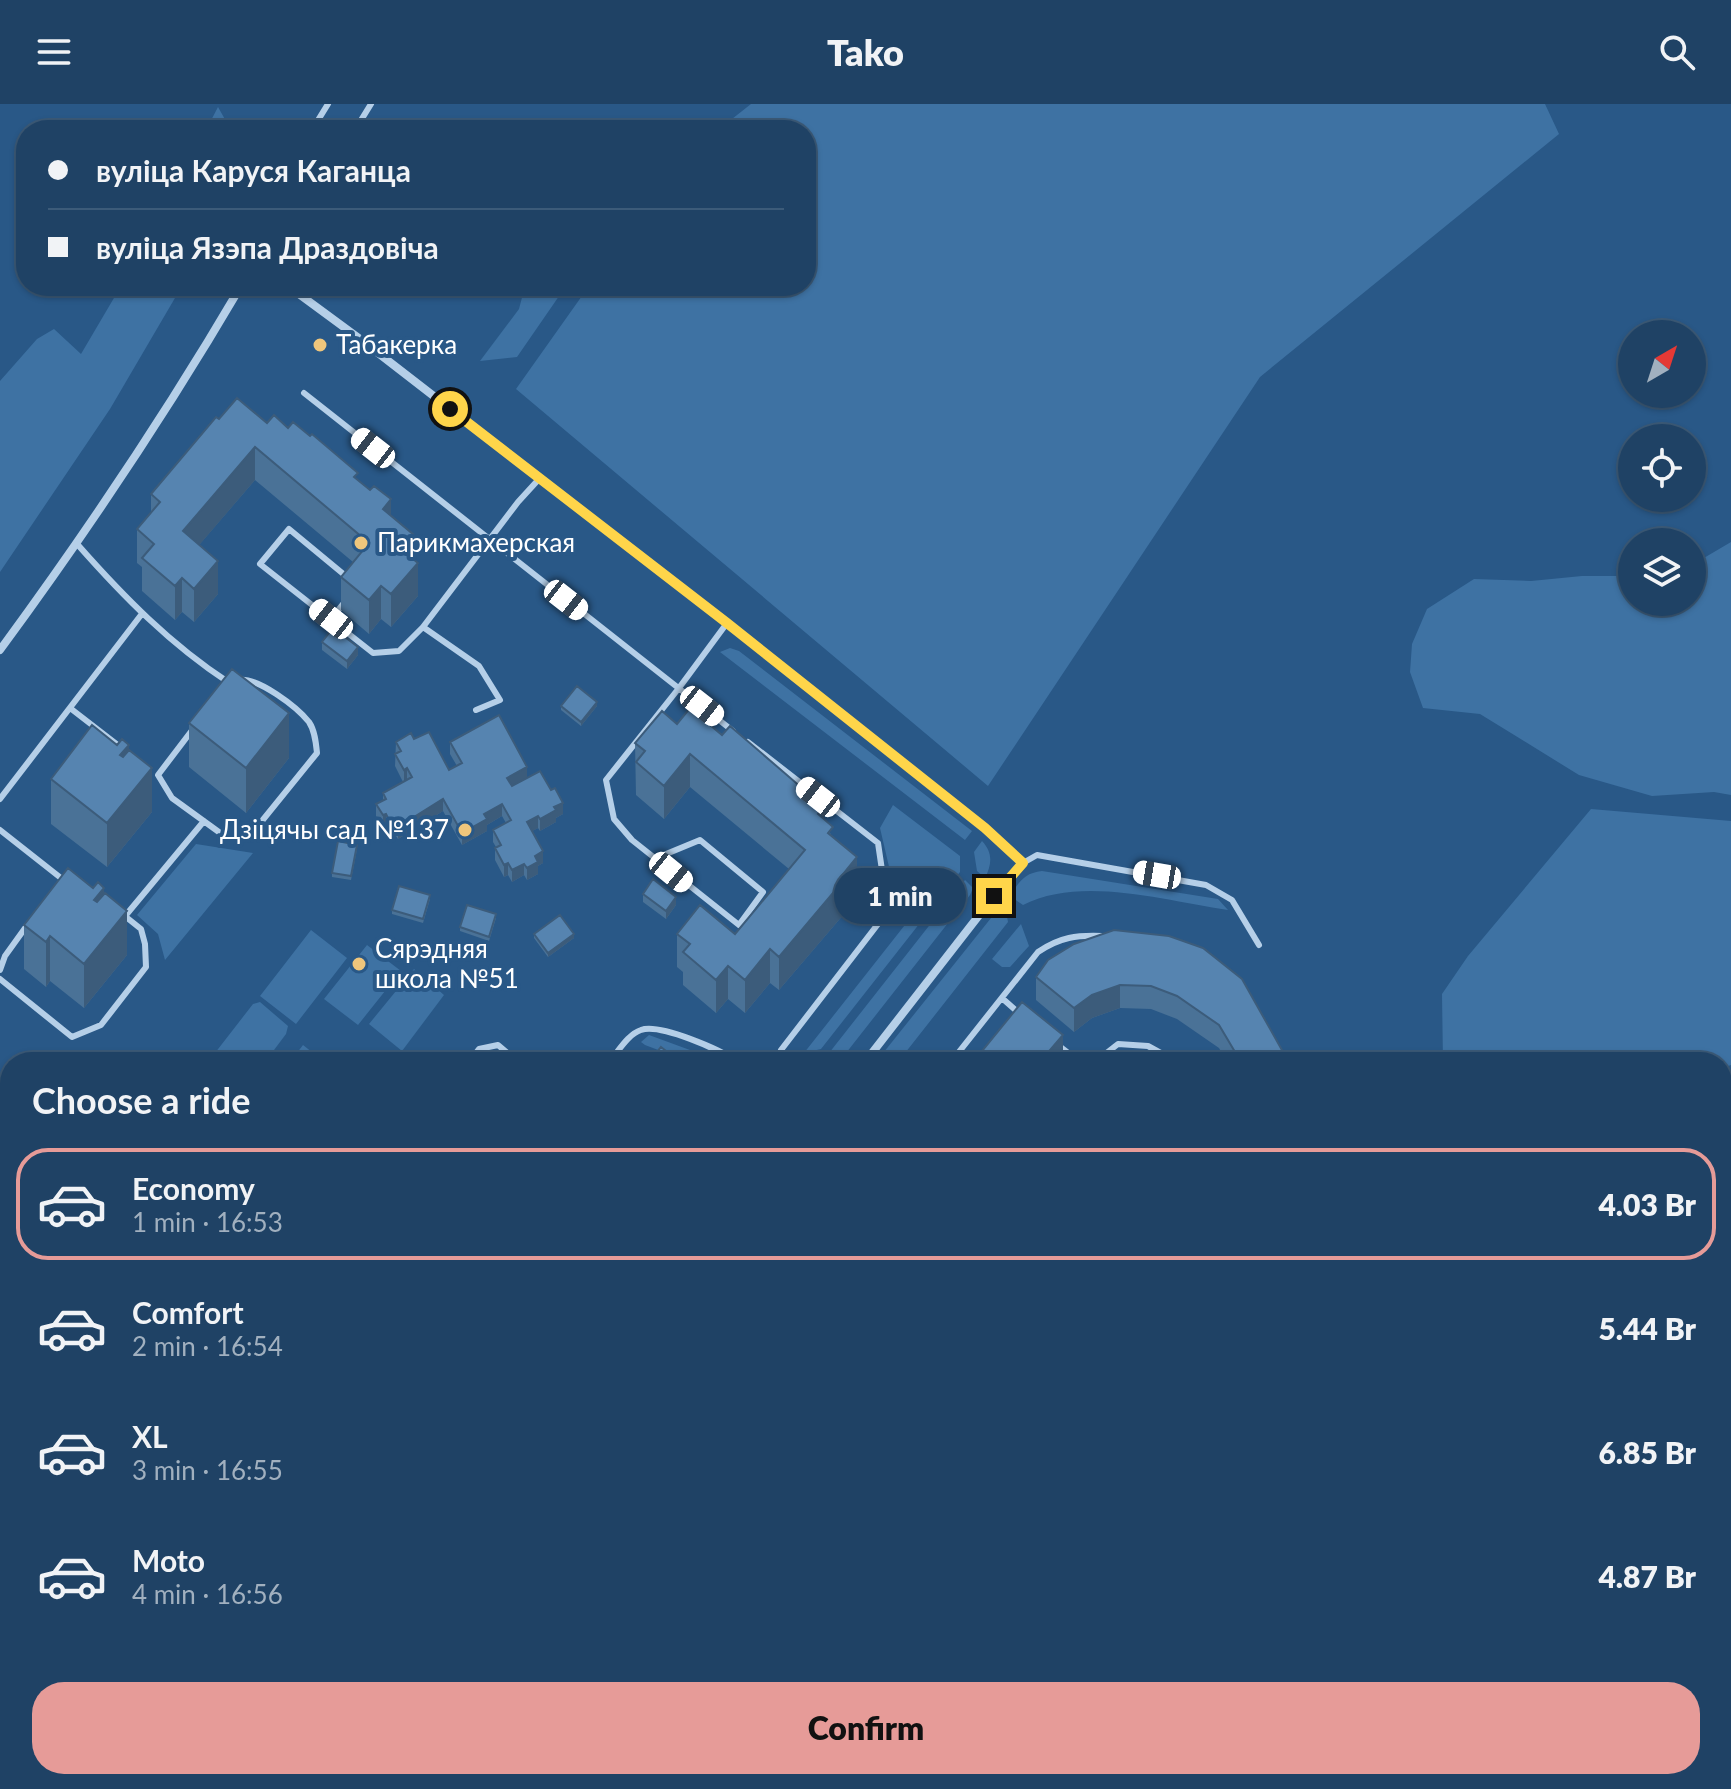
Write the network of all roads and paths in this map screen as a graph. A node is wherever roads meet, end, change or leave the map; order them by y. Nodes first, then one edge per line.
1 (235, 296) edge
2 (302, 296) edge
3 (304, 393) dead end
4 (539, 479) junction
5 (489, 541) junction
6 (78, 545) junction
7 (358, 586) edge
8 (349, 597) edge
9 (141, 615) junction
10 (331, 619) junction
11 (727, 623) junction
12 (423, 627) junction
13 (0, 650) edge
14 (228, 682) junction
15 (679, 688) junction
16 (219, 694) edge
17 (70, 708) junction
18 (476, 710) dead end
19 (202, 717) edge
20 (131, 755) edge
21 (150, 770) edge
22 (158, 775) junction
23 (0, 799) edge
24 (204, 821) junction
25 (0, 830) edge
26 (654, 859) junction
27 (1023, 863) junction
28 (62, 880) junction
29 (76, 888) edge
30 (54, 891) edge
31 (116, 910) edge
32 (38, 912) edge
33 (126, 915) junction
34 (1111, 937) edge
35 (1259, 945) dead end
36 (0, 970) edge
37 (0, 979) edge
38 (1003, 999) junction
39 (1028, 1020) edge
40 (1049, 1037) edge
41 (781, 1050) dead end
42 (477, 1052) edge
43 (506, 1052) edge
44 (618, 1052) edge
45 (725, 1052) edge
46 (873, 1052) edge
47 (959, 1052) edge
48 (1068, 1052) edge
49 (1108, 1052) edge
50 (1159, 1052) edge

1 - 6 street
2 - 4 street
3 - 5 lane
4 - 5 lane
4 - 11 street
5 - 12 lane
5 - 15 lane
6 - 9 lane
6 - 13 street
7 - 10 lane
8 - 10 lane
9 - 14 lane
9 - 17 lane
10 - 12 lane
11 - 15 lane
11 - 27 street
12 - 18 lane
14 - 16 lane
14 - 24 lane
15 - 26 lane
15 - 41 lane
17 - 20 lane
17 - 23 lane
19 - 22 lane
21 - 22 lane
22 - 24 lane
24 - 33 lane
25 - 28 lane
26 - 26 lane
27 - 35 lane
27 - 46 street
28 - 29 lane
28 - 30 lane
31 - 33 lane
32 - 36 lane
33 - 37 lane
34 - 38 lane
38 - 39 lane
38 - 47 lane
40 - 48 lane
42 - 43 lane
44 - 45 lane
49 - 50 lane

